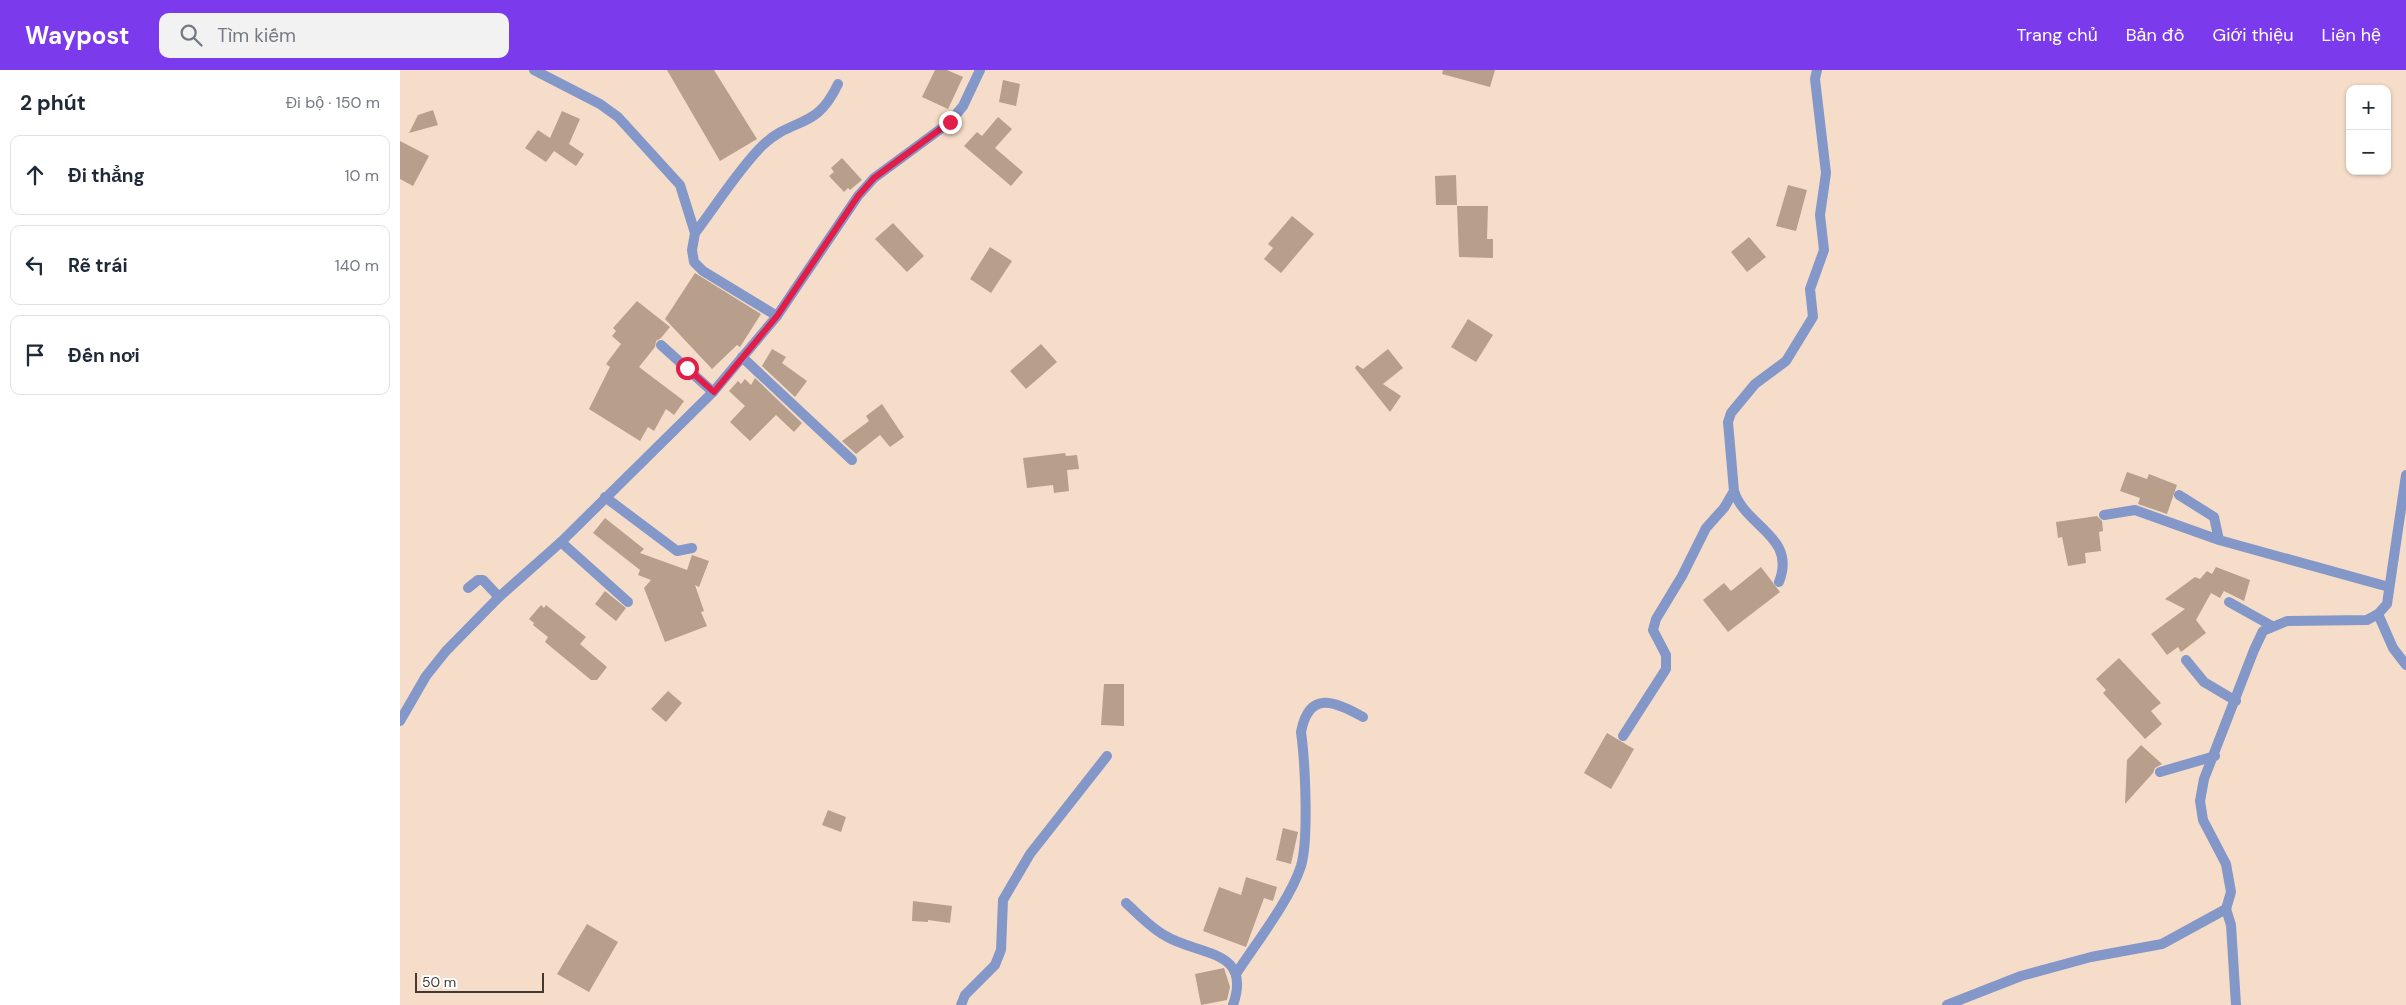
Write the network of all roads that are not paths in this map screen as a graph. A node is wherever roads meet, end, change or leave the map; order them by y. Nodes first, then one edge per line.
1 (534, 70) edge
2 (980, 70) edge
3 (1817, 70) edge
4 (838, 84) dead end
5 (695, 233) junction
6 (777, 316) junction
7 (660, 345) dead end
8 (742, 357) junction
9 (714, 392) junction
10 (852, 460) dead end
11 (2406, 475) edge
12 (1734, 491) junction
13 (2179, 495) dead end
14 (605, 497) junction
15 (2104, 515) dead end
16 (2219, 540) junction
17 (561, 542) junction
18 (692, 548) dead end
19 (1779, 582) dead end
20 (2389, 587) junction
21 (468, 588) dead end
22 (499, 597) junction
23 (628, 602) dead end
24 (2229, 602) dead end
25 (2378, 614) junction
26 (2272, 626) junction
27 (2186, 660) dead end
28 (2406, 665) edge
29 (2236, 701) junction
30 (1363, 717) dead end
31 (400, 721) edge
32 (1623, 736) dead end
33 (1107, 756) dead end
34 (2215, 756) junction
35 (2160, 772) dead end
36 (1126, 903) dead end
37 (2226, 910) junction
38 (1236, 974) junction
39 (961, 1005) edge
40 (1232, 1005) edge
41 (1947, 1005) edge
42 (2236, 1005) edge

1 - 5 street
2 - 6 street
3 - 12 street
4 - 5 street
5 - 6 street
6 - 8 street
7 - 9 street
8 - 9 street
8 - 10 street
9 - 14 street
11 - 20 street
12 - 19 street
12 - 32 street
13 - 16 street
14 - 17 street
14 - 18 street
15 - 16 street
16 - 20 street
17 - 22 street
17 - 23 street
20 - 25 street
21 - 22 street
22 - 31 street
24 - 26 street
25 - 26 street
25 - 28 street
26 - 29 street
27 - 29 street
29 - 34 street
30 - 38 street
33 - 39 street
34 - 35 street
34 - 37 street
36 - 38 street
37 - 41 street
37 - 42 street
38 - 40 street

